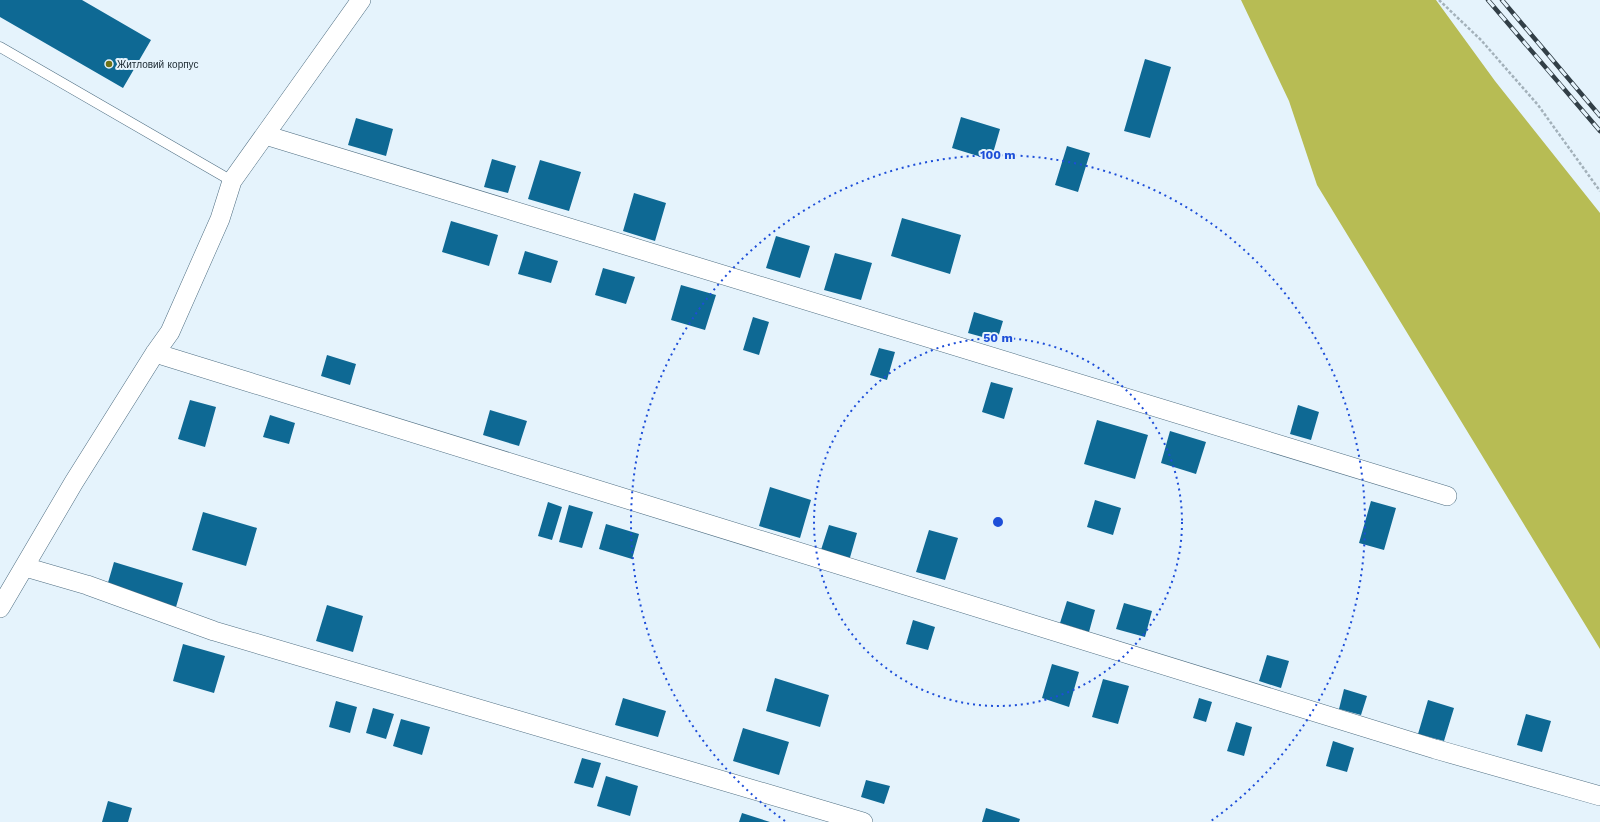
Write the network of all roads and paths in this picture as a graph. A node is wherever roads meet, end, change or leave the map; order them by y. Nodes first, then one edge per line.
1 (362, 0) edge
2 (1440, 0) edge
3 (0, 47) edge
4 (265, 134) junction
5 (232, 181) junction
6 (1600, 191) edge
7 (156, 353) junction
8 (1447, 496) dead end
9 (25, 567) junction
10 (0, 608) edge
11 (1600, 796) edge
12 (863, 822) edge

1 - 4 street
2 - 6 path
3 - 5 lane
4 - 5 street
4 - 8 street
5 - 7 street
7 - 9 street
7 - 11 street
9 - 10 street
9 - 12 street

